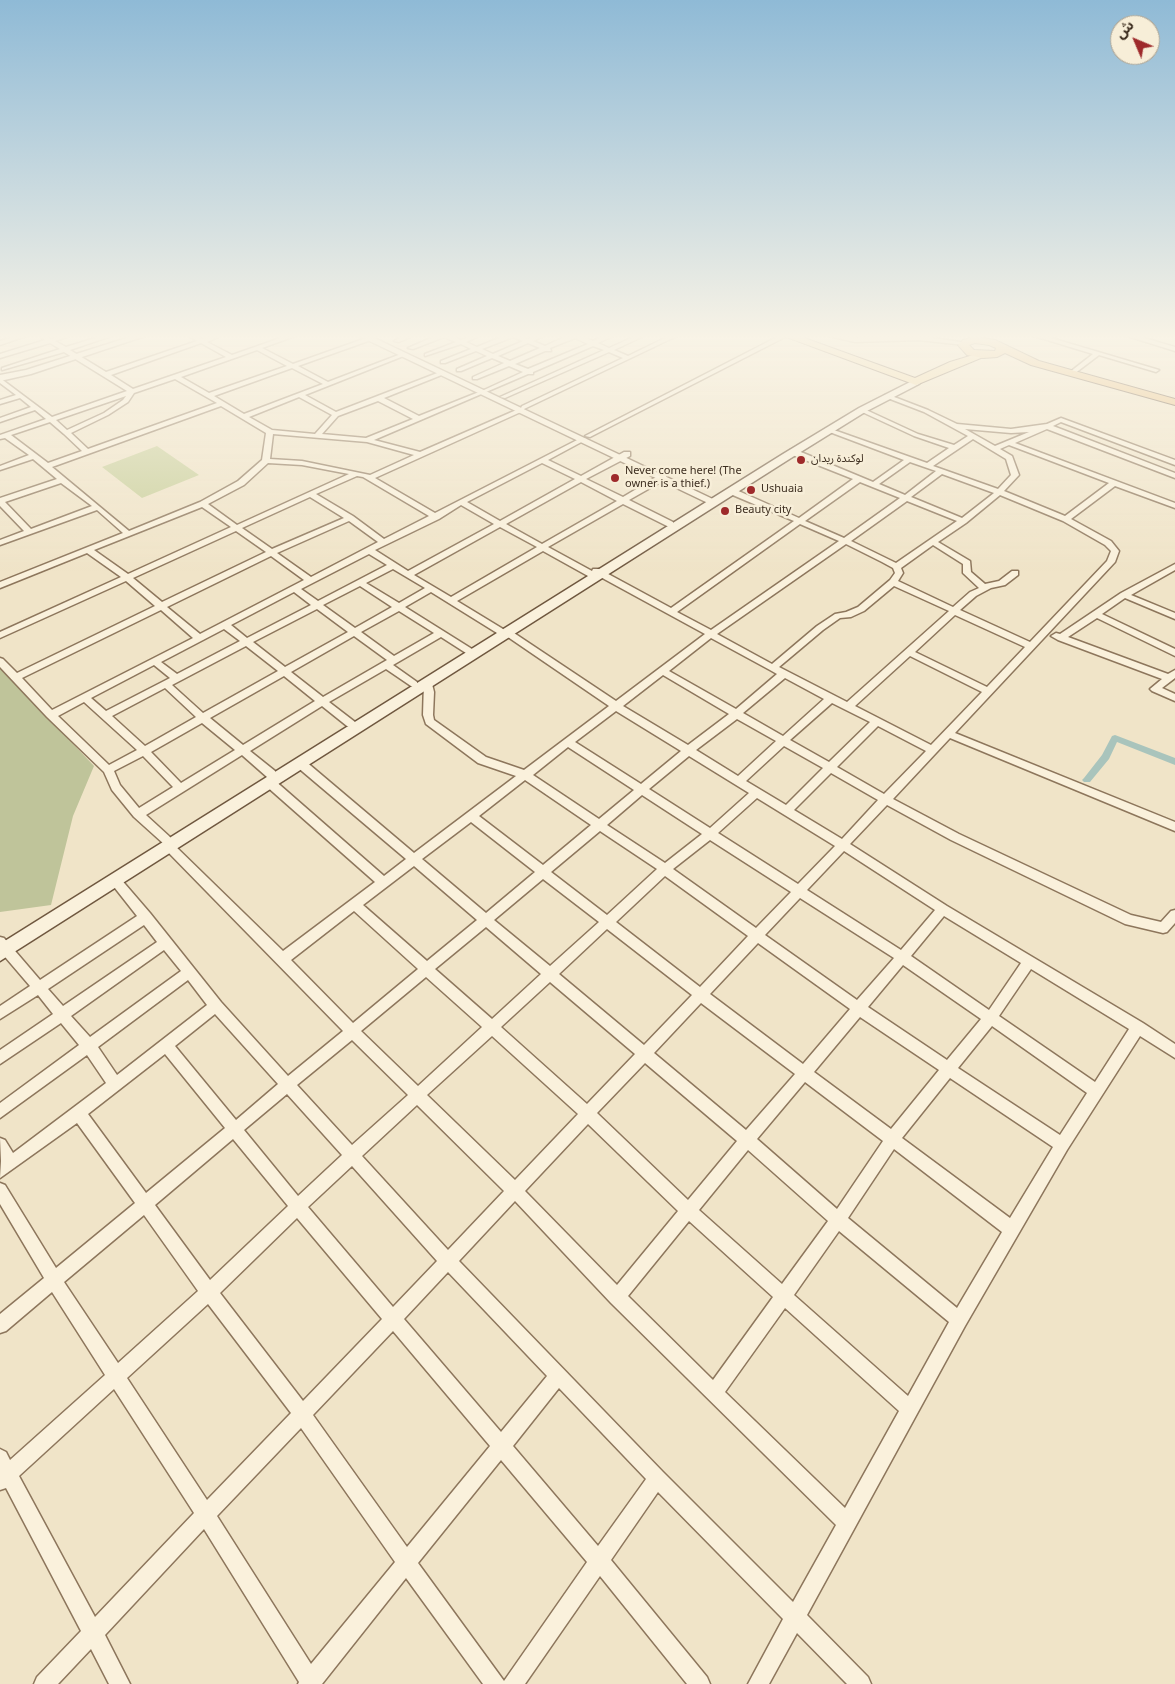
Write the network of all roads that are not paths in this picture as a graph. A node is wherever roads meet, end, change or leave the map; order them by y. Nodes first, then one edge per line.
1 (18, 414) edge
2 (44, 414) edge
3 (67, 414) edge
4 (107, 414) edge
5 (193, 414) edge
6 (237, 414) edge
7 (252, 414) edge
8 (339, 414) edge
9 (408, 414) edge
10 (432, 414) edge
11 (510, 414) edge
12 (535, 414) edge
13 (626, 414) edge
14 (847, 414) edge
15 (856, 414) edge
16 (870, 414) edge
17 (931, 414) edge
18 (336, 415) joint
19 (243, 417) junction
20 (51, 419) junction
21 (419, 419) junction
22 (0, 420) edge
23 (955, 426) junction
24 (1049, 427) junction
25 (830, 430) junction
26 (270, 432) junction
27 (66, 433) junction
28 (3, 436) edge
29 (317, 436) junction
30 (584, 436) junction
31 (973, 436) junction
32 (367, 440) junction
33 (1010, 443) junction
34 (955, 448) junction
35 (995, 449) junction
36 (87, 452) junction
37 (793, 452) junction
38 (418, 454) junction
39 (34, 456) junction
40 (624, 456) junction
41 (910, 459) junction
42 (542, 460) junction
43 (266, 461) junction
44 (1175, 463) edge
45 (47, 466) junction
46 (928, 466) junction
47 (0, 468) edge
48 (941, 471) junction
49 (357, 473) junction
50 (1175, 476) edge
51 (370, 477) junction
52 (663, 477) junction
53 (860, 478) junction
54 (62, 480) junction
55 (581, 480) junction
56 (1114, 482) junction
57 (874, 484) junction
58 (999, 492) junction
59 (312, 495) junction
60 (718, 497) junction
61 (907, 498) junction
62 (0, 501) edge
63 (624, 501) junction
64 (462, 503) junction
65 (203, 504) junction
66 (1175, 506) edge
67 (98, 507) junction
68 (436, 517) junction
69 (350, 518) junction
70 (1066, 519) junction
71 (799, 521) junction
72 (963, 521) junction
73 (502, 524) junction
74 (670, 524) junction
75 (237, 529) junction
76 (29, 532) junction
77 (127, 533) junction
78 (845, 541) junction
79 (933, 542) junction
80 (0, 543) edge
81 (384, 543) junction
82 (542, 548) junction
83 (88, 550) junction
84 (370, 551) junction
85 (271, 553) junction
86 (394, 565) junction
87 (896, 567) junction
88 (1175, 567) edge
89 (596, 573) junction
90 (1015, 573) dead end
91 (409, 574) junction
92 (1171, 574) edge
93 (128, 578) junction
94 (311, 581) junction
95 (893, 582) junction
96 (361, 583) junction
97 (0, 585) edge
98 (432, 588) junction
99 (984, 588) junction
100 (295, 589) junction
101 (1124, 594) junction
102 (452, 600) junction
103 (317, 606) junction
104 (400, 606) junction
105 (161, 607) junction
106 (954, 610) junction
107 (671, 612) junction
108 (1096, 614) junction
109 (1175, 616) edge
110 (226, 626) junction
111 (354, 631) junction
112 (504, 632) junction
113 (1046, 632) junction
114 (441, 633) junction
115 (712, 634) junction
116 (0, 635) edge
117 (1061, 638) junction
118 (200, 639) junction
119 (247, 641) junction
120 (1032, 647) junction
121 (469, 650) junction
122 (908, 652) junction
123 (1175, 652) edge
124 (0, 662) edge
125 (156, 662) junction
126 (390, 662) junction
127 (662, 671) junction
128 (778, 671) junction
129 (283, 672) junction
130 (1172, 676) edge
131 (16, 677) junction
132 (177, 679) junction
133 (166, 684) junction
134 (421, 684) junction
135 (989, 692) junction
136 (85, 698) junction
137 (831, 698) junction
138 (1175, 698) edge
139 (323, 701) junction
140 (616, 706) junction
141 (848, 707) junction
142 (736, 714) junction
143 (51, 715) junction
144 (106, 715) junction
145 (203, 717) junction
146 (876, 722) junction
147 (351, 724) junction
148 (949, 734) junction
149 (784, 742) junction
150 (569, 743) junction
151 (242, 750) junction
152 (689, 750) junction
153 (933, 750) junction
154 (144, 751) junction
155 (300, 763) junction
156 (830, 769) junction
157 (108, 770) junction
158 (525, 775) junction
159 (270, 778) junction
160 (739, 781) junction
161 (180, 788) junction
162 (644, 790) junction
163 (757, 792) junction
164 (886, 800) junction
165 (787, 810) junction
166 (138, 814) junction
167 (471, 816) junction
168 (598, 826) junction
169 (1175, 827) edge
170 (709, 833) junction
171 (167, 843) junction
172 (843, 845) junction
173 (414, 860) junction
174 (665, 869) junction
175 (543, 872) junction
176 (115, 880) junction
177 (383, 882) junction
178 (799, 890) junction
179 (354, 904) junction
180 (943, 909) junction
181 (1175, 915) edge
182 (146, 917) junction
183 (485, 920) junction
184 (606, 923) junction
185 (758, 936) junction
186 (165, 943) junction
187 (1, 947) edge
188 (902, 957) junction
189 (282, 959) junction
190 (1029, 962) junction
191 (426, 970) junction
192 (188, 973) junction
193 (550, 974) junction
194 (38, 987) junction
195 (701, 995) junction
196 (216, 1006) junction
197 (858, 1008) junction
198 (0, 1013) edge
199 (61, 1015) junction
200 (990, 1017) junction
201 (1138, 1027) junction
202 (491, 1028) junction
203 (352, 1032) junction
204 (166, 1045) junction
205 (89, 1046) junction
206 (1175, 1052) edge
207 (645, 1054) junction
208 (0, 1058) edge
209 (949, 1069) junction
210 (804, 1073) junction
211 (115, 1084) junction
212 (288, 1086) junction
213 (1096, 1091) junction
214 (417, 1095) junction
215 (0, 1111) edge
216 (79, 1113) junction
217 (588, 1114) junction
218 (234, 1129) junction
219 (893, 1138) junction
220 (747, 1140) junction
221 (0, 1145) edge
222 (1062, 1145) junction
223 (351, 1156) junction
224 (5, 1167) edge
225 (0, 1190) edge
226 (515, 1191) junction
227 (145, 1204) junction
228 (297, 1206) junction
229 (689, 1211) junction
230 (838, 1220) junction
231 (1012, 1230) junction
232 (448, 1260) junction
233 (53, 1279) junction
234 (209, 1292) junction
235 (784, 1294) junction
236 (617, 1297) junction
237 (394, 1318) junction
238 (959, 1320) junction
239 (0, 1325) edge
240 (559, 1375) junction
241 (116, 1376) junction
242 (714, 1393) junction
243 (909, 1408) junction
244 (302, 1414) junction
245 (501, 1446) junction
246 (3, 1470) edge
247 (657, 1478) junction
248 (206, 1515) junction
249 (846, 1522) junction
250 (599, 1561) junction
251 (406, 1562) junction
252 (796, 1616) junction
253 (93, 1633) junction
254 (310, 1683) edge
255 (44, 1684) edge
256 (120, 1684) edge
257 (495, 1684) edge
258 (513, 1684) edge
259 (700, 1684) edge
260 (758, 1684) edge
261 (861, 1684) edge

1 - 22 street
2 - 20 street
3 - 20 street
4 - 27 street
5 - 36 street
6 - 19 street
7 - 19 street
8 - 18 street
9 - 21 street
10 - 21 street
11 - 38 street
12 - 30 street
13 - 30 street
14 - 60 main road
15 - 25 main road
16 - 34 street
17 - 23 street
18 - 29 street
19 - 26 street
20 - 27 street
20 - 28 street
21 - 32 street
23 - 24 street
23 - 31 street
24 - 33 street
24 - 44 street
24 - 50 street
25 - 37 main road
25 - 41 street
26 - 29 street
26 - 43 street
27 - 36 street
28 - 39 street
29 - 32 street
30 - 40 street
30 - 42 street
31 - 34 street
31 - 35 street
32 - 38 street
33 - 35 street
33 - 56 street
34 - 46 street
35 - 58 street
36 - 45 street
37 - 53 street
37 - 60 main road
38 - 51 street
39 - 45 street
39 - 47 street
40 - 52 street
40 - 55 street
40 - 60 street
41 - 46 street
41 - 57 street
42 - 55 street
42 - 64 street
43 - 49 street
43 - 65 street
45 - 54 street
46 - 48 street
48 - 58 street
48 - 61 street
49 - 51 street
49 - 59 street
51 - 68 street
52 - 60 street
52 - 63 street
53 - 57 street
53 - 71 street
54 - 62 street
54 - 67 street
55 - 63 street
55 - 73 street
56 - 66 street
56 - 70 street
57 - 61 street
58 - 70 street
58 - 72 street
59 - 69 street
59 - 75 street
60 - 71 street
60 - 74 main road
60 - 89 main road
61 - 72 street
61 - 78 street
62 - 76 street
63 - 74 street
63 - 82 street
64 - 68 street
64 - 73 street
65 - 75 street
65 - 77 street
67 - 76 street
67 - 77 street
68 - 81 street
69 - 81 street
69 - 85 street
70 - 113 street
71 - 78 street
71 - 107 street
72 - 79 street
73 - 82 street
73 - 91 street
74 - 89 main road
75 - 85 street
75 - 93 street
76 - 80 street
77 - 83 street
78 - 87 street
78 - 115 street
79 - 87 street
79 - 99 street
81 - 84 street
82 - 89 street
82 - 102 street
83 - 93 street
83 - 97 street
84 - 86 street
84 - 94 street
85 - 94 street
85 - 105 street
86 - 91 street
86 - 96 street
87 - 95 street
88 - 92 street
89 - 107 street
89 - 112 main road
90 - 99 street
91 - 98 street
92 - 101 street
93 - 105 street
93 - 116 street
94 - 100 street
95 - 106 street
95 - 128 street
96 - 103 street
96 - 104 street
98 - 102 street
98 - 104 street
99 - 106 street
100 - 103 street
100 - 110 street
101 - 108 street
101 - 109 street
102 - 112 street
103 - 111 street
103 - 119 street
104 - 111 street
104 - 114 street
105 - 118 street
105 - 131 street
106 - 120 street
106 - 122 street
107 - 115 street
108 - 117 street
108 - 123 street
110 - 118 street
110 - 119 street
111 - 126 street
111 - 129 street
112 - 121 main road
112 - 134 main road
112 - 140 street
113 - 117 street
113 - 120 street
114 - 121 street
114 - 126 street
115 - 127 street
115 - 128 street
117 - 130 street
118 - 125 street
119 - 129 street
119 - 132 street
120 - 135 street
121 - 134 main road
122 - 135 street
122 - 141 street
124 - 131 street
125 - 132 street
125 - 136 street
126 - 134 street
126 - 139 street
127 - 140 street
127 - 142 street
128 - 137 street
128 - 142 street
129 - 139 street
129 - 145 street
130 - 138 street
131 - 143 street
132 - 133 street
133 - 144 street
133 - 145 street
134 - 147 main road
134 - 155 main road
134 - 158 street
135 - 148 street
136 - 143 street
136 - 144 street
137 - 141 street
137 - 149 street
139 - 147 street
139 - 151 street
140 - 150 street
140 - 152 street
141 - 146 street
142 - 149 street
142 - 152 street
143 - 157 street
144 - 154 street
145 - 151 street
145 - 154 street
146 - 153 street
146 - 156 street
147 - 159 main road
148 - 153 street
148 - 169 street
149 - 156 street
149 - 160 street
150 - 158 street
150 - 162 street
151 - 159 street
151 - 161 street
152 - 160 street
152 - 162 street
153 - 164 street
154 - 157 street
154 - 161 street
155 - 159 main road
155 - 173 street
156 - 164 street
156 - 165 street
157 - 166 street
158 - 167 street
158 - 168 street
159 - 171 main road
159 - 177 street
160 - 163 street
161 - 166 street
162 - 168 street
162 - 170 street
163 - 165 street
163 - 170 street
164 - 172 street
164 - 181 street
165 - 172 street
166 - 171 street
167 - 173 street
167 - 175 street
168 - 174 street
168 - 175 street
170 - 174 street
170 - 178 street
171 - 176 main road
171 - 187 main road
171 - 189 street
172 - 178 street
172 - 180 street
173 - 177 street
173 - 183 street
174 - 184 street
174 - 185 street
175 - 183 street
175 - 184 street
176 - 182 street
176 - 187 main road
177 - 179 street
178 - 185 street
178 - 188 street
179 - 189 street
179 - 191 street
180 - 188 street
180 - 190 street
182 - 186 street
182 - 194 street
183 - 191 street
183 - 193 street
184 - 193 street
184 - 195 street
185 - 195 street
185 - 197 street
186 - 192 street
186 - 199 street
187 - 194 street
188 - 197 street
188 - 200 street
189 - 203 street
190 - 200 street
190 - 201 street
191 - 202 street
191 - 203 street
192 - 196 street
192 - 205 street
193 - 202 street
193 - 207 street
194 - 198 street
194 - 199 street
195 - 207 street
195 - 210 street
196 - 204 street
196 - 212 street
197 - 209 street
197 - 210 street
199 - 205 street
199 - 208 street
200 - 209 street
200 - 213 street
201 - 206 street
201 - 213 street
202 - 214 street
202 - 217 street
203 - 212 street
203 - 214 street
204 - 211 street
204 - 218 street
205 - 211 street
205 - 215 street
207 - 217 street
207 - 220 street
209 - 219 street
209 - 222 street
210 - 219 street
210 - 220 street
211 - 216 street
212 - 218 street
212 - 223 street
213 - 222 street
214 - 223 street
214 - 226 street
216 - 224 street
216 - 227 street
217 - 226 street
217 - 229 street
218 - 227 street
218 - 228 street
219 - 230 street
219 - 231 street
220 - 229 street
220 - 230 street
221 - 224 street
222 - 231 street
223 - 228 street
223 - 232 street
225 - 233 street
226 - 232 street
226 - 236 street
227 - 233 street
227 - 234 street
228 - 234 street
228 - 237 street
229 - 235 street
229 - 236 street
230 - 235 street
230 - 238 street
231 - 238 street
232 - 237 street
232 - 240 street
233 - 239 street
233 - 241 street
234 - 241 street
234 - 244 street
235 - 242 street
235 - 243 street
236 - 242 street
237 - 244 street
237 - 245 street
238 - 243 street
240 - 245 street
240 - 247 street
241 - 246 street
241 - 248 street
242 - 249 street
243 - 249 street
244 - 248 street
244 - 251 street
245 - 250 street
245 - 251 street
246 - 253 street
247 - 250 street
247 - 252 street
248 - 253 street
248 - 254 street
249 - 252 street
250 - 258 street
250 - 259 street
251 - 254 street
251 - 257 street
252 - 260 street
252 - 261 street
253 - 255 street
253 - 256 street

